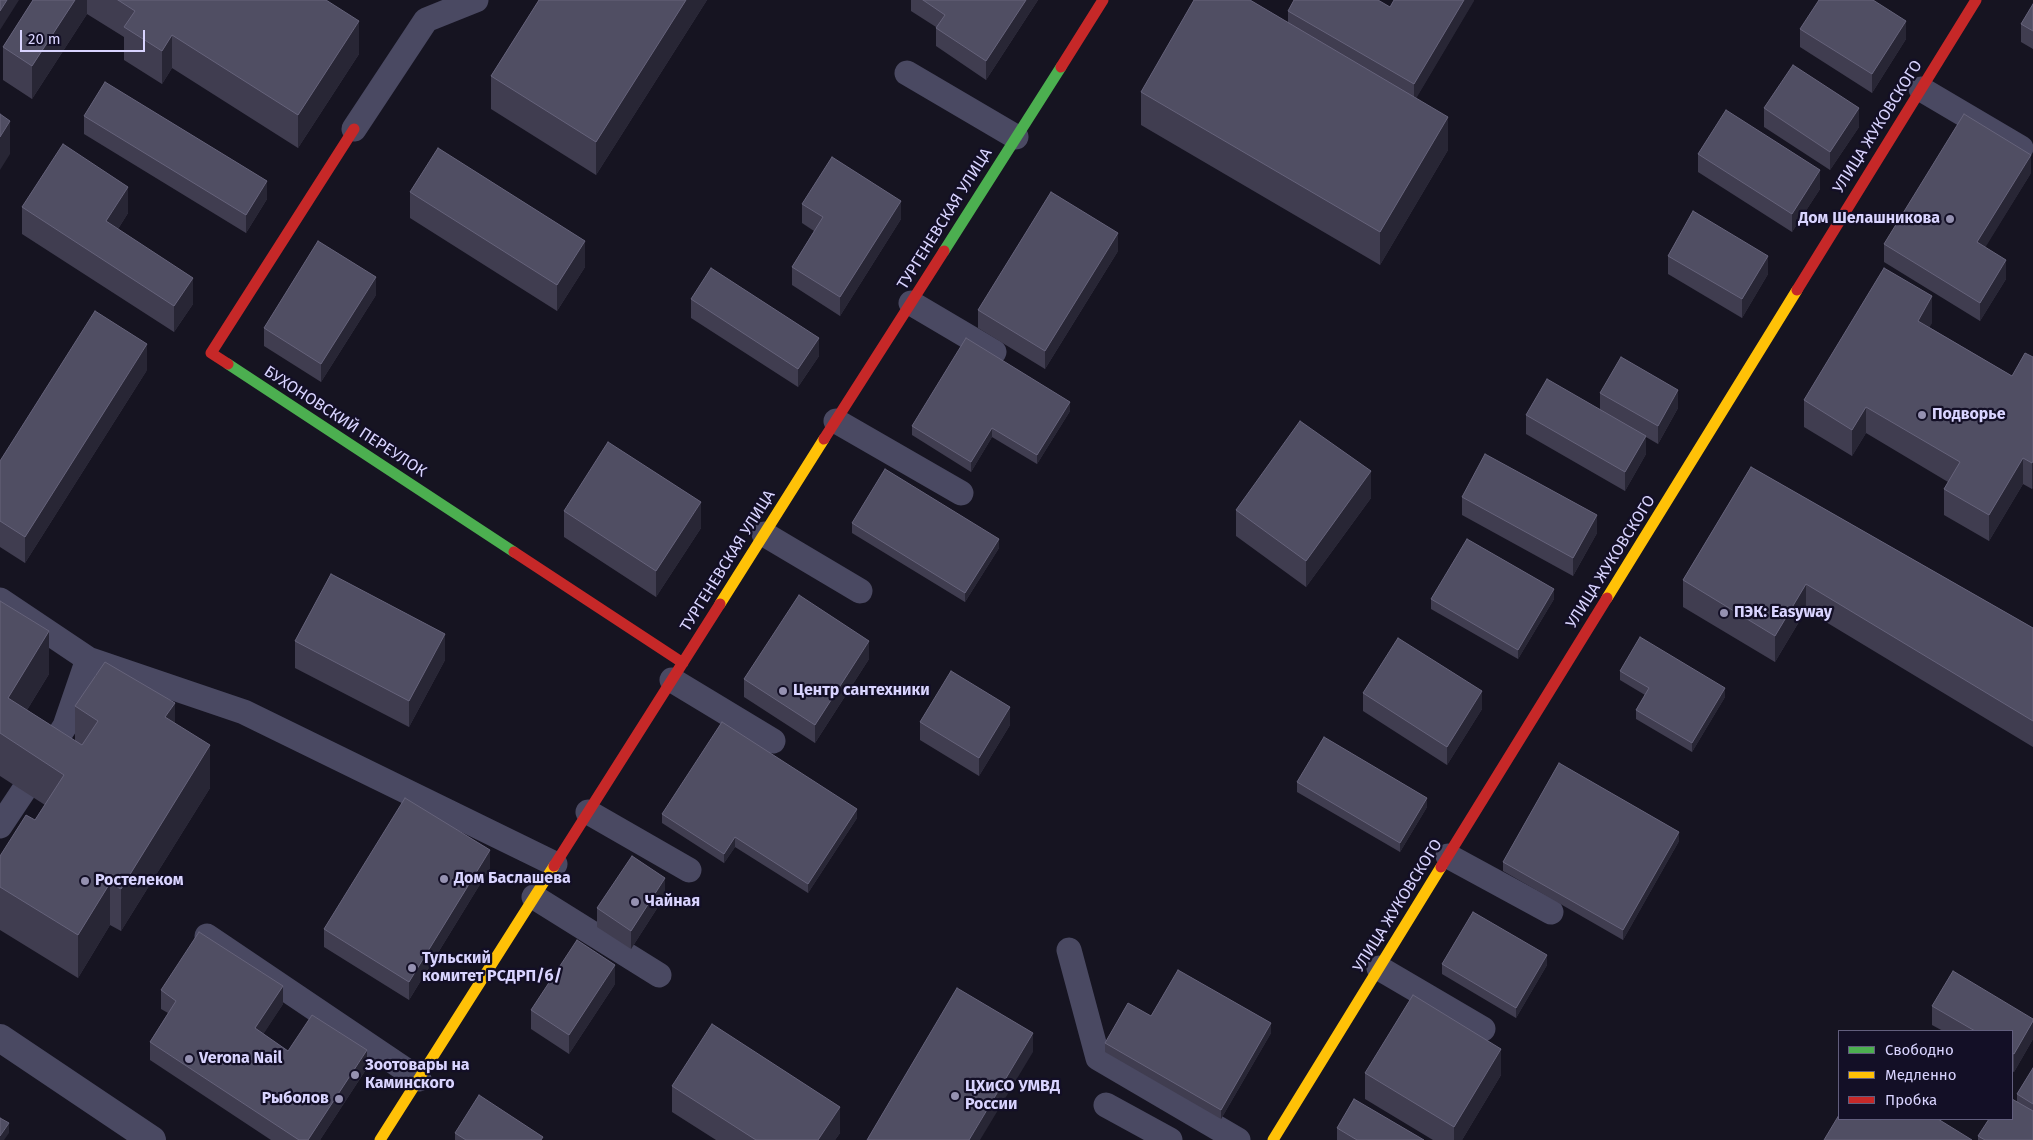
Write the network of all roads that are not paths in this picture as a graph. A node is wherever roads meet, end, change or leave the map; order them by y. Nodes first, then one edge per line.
1 (476, 0) edge
2 (1103, 0) edge
3 (1976, 0) edge
4 (907, 73) dead end
5 (1921, 89) junction
6 (354, 129) joint
7 (1016, 137) junction
8 (2021, 148) edge
9 (911, 303) junction
10 (994, 352) dead end
11 (836, 421) junction
12 (961, 493) dead end
13 (764, 534) junction
14 (860, 590) dead end
15 (0, 600) edge
16 (88, 659) junction
17 (677, 671) junction
18 (772, 740) dead end
19 (42, 762) edge
20 (24, 790) edge
21 (588, 812) junction
22 (0, 826) edge
23 (1448, 856) junction
24 (555, 864) junction
25 (690, 870) dead end
26 (534, 898) junction
27 (1551, 912) dead end
28 (207, 936) edge
29 (1069, 950) dead end
30 (1379, 968) junction
31 (659, 974) dead end
32 (1484, 1029) dead end
33 (0, 1038) edge
34 (420, 1079) junction
35 (1106, 1105) dead end
36 (152, 1140) edge
37 (380, 1140) edge
38 (1170, 1140) edge
39 (1238, 1140) edge
40 (1273, 1140) edge

1 - 6 lane
2 - 7 street, ТУРГЕНЕВСКАЯ УЛИЦА
3 - 5 street, УЛИЦА ЖУКОВСКОГО
4 - 7 lane
5 - 8 lane
5 - 23 street, УЛИЦА ЖУКОВСКОГО
6 - 17 street, БУХОНОВСКИЙ ПЕРЕУЛОК
7 - 9 street, ТУРГЕНЕВСКАЯ УЛИЦА
9 - 10 lane
9 - 11 street, ТУРГЕНЕВСКАЯ УЛИЦА
11 - 12 lane
11 - 13 street, ТУРГЕНЕВСКАЯ УЛИЦА
13 - 14 lane
13 - 17 street, ТУРГЕНЕВСКАЯ УЛИЦА
15 - 16 lane
16 - 19 lane
16 - 24 lane
17 - 18 lane
17 - 21 street, ТУРГЕНЕВСКАЯ УЛИЦА
20 - 22 lane
21 - 24 street, ТУРГЕНЕВСКАЯ УЛИЦА
21 - 25 lane
23 - 27 lane
23 - 30 street, УЛИЦА ЖУКОВСКОГО
24 - 26 street, ТУРГЕНЕВСКАЯ УЛИЦА
26 - 31 lane
26 - 34 street, ТУРГЕНЕВСКАЯ УЛИЦА
28 - 34 lane
29 - 39 lane
30 - 32 lane
30 - 40 street, УЛИЦА ЖУКОВСКОГО
33 - 36 street
34 - 37 street, ТУРГЕНЕВСКАЯ УЛИЦА
35 - 38 lane

